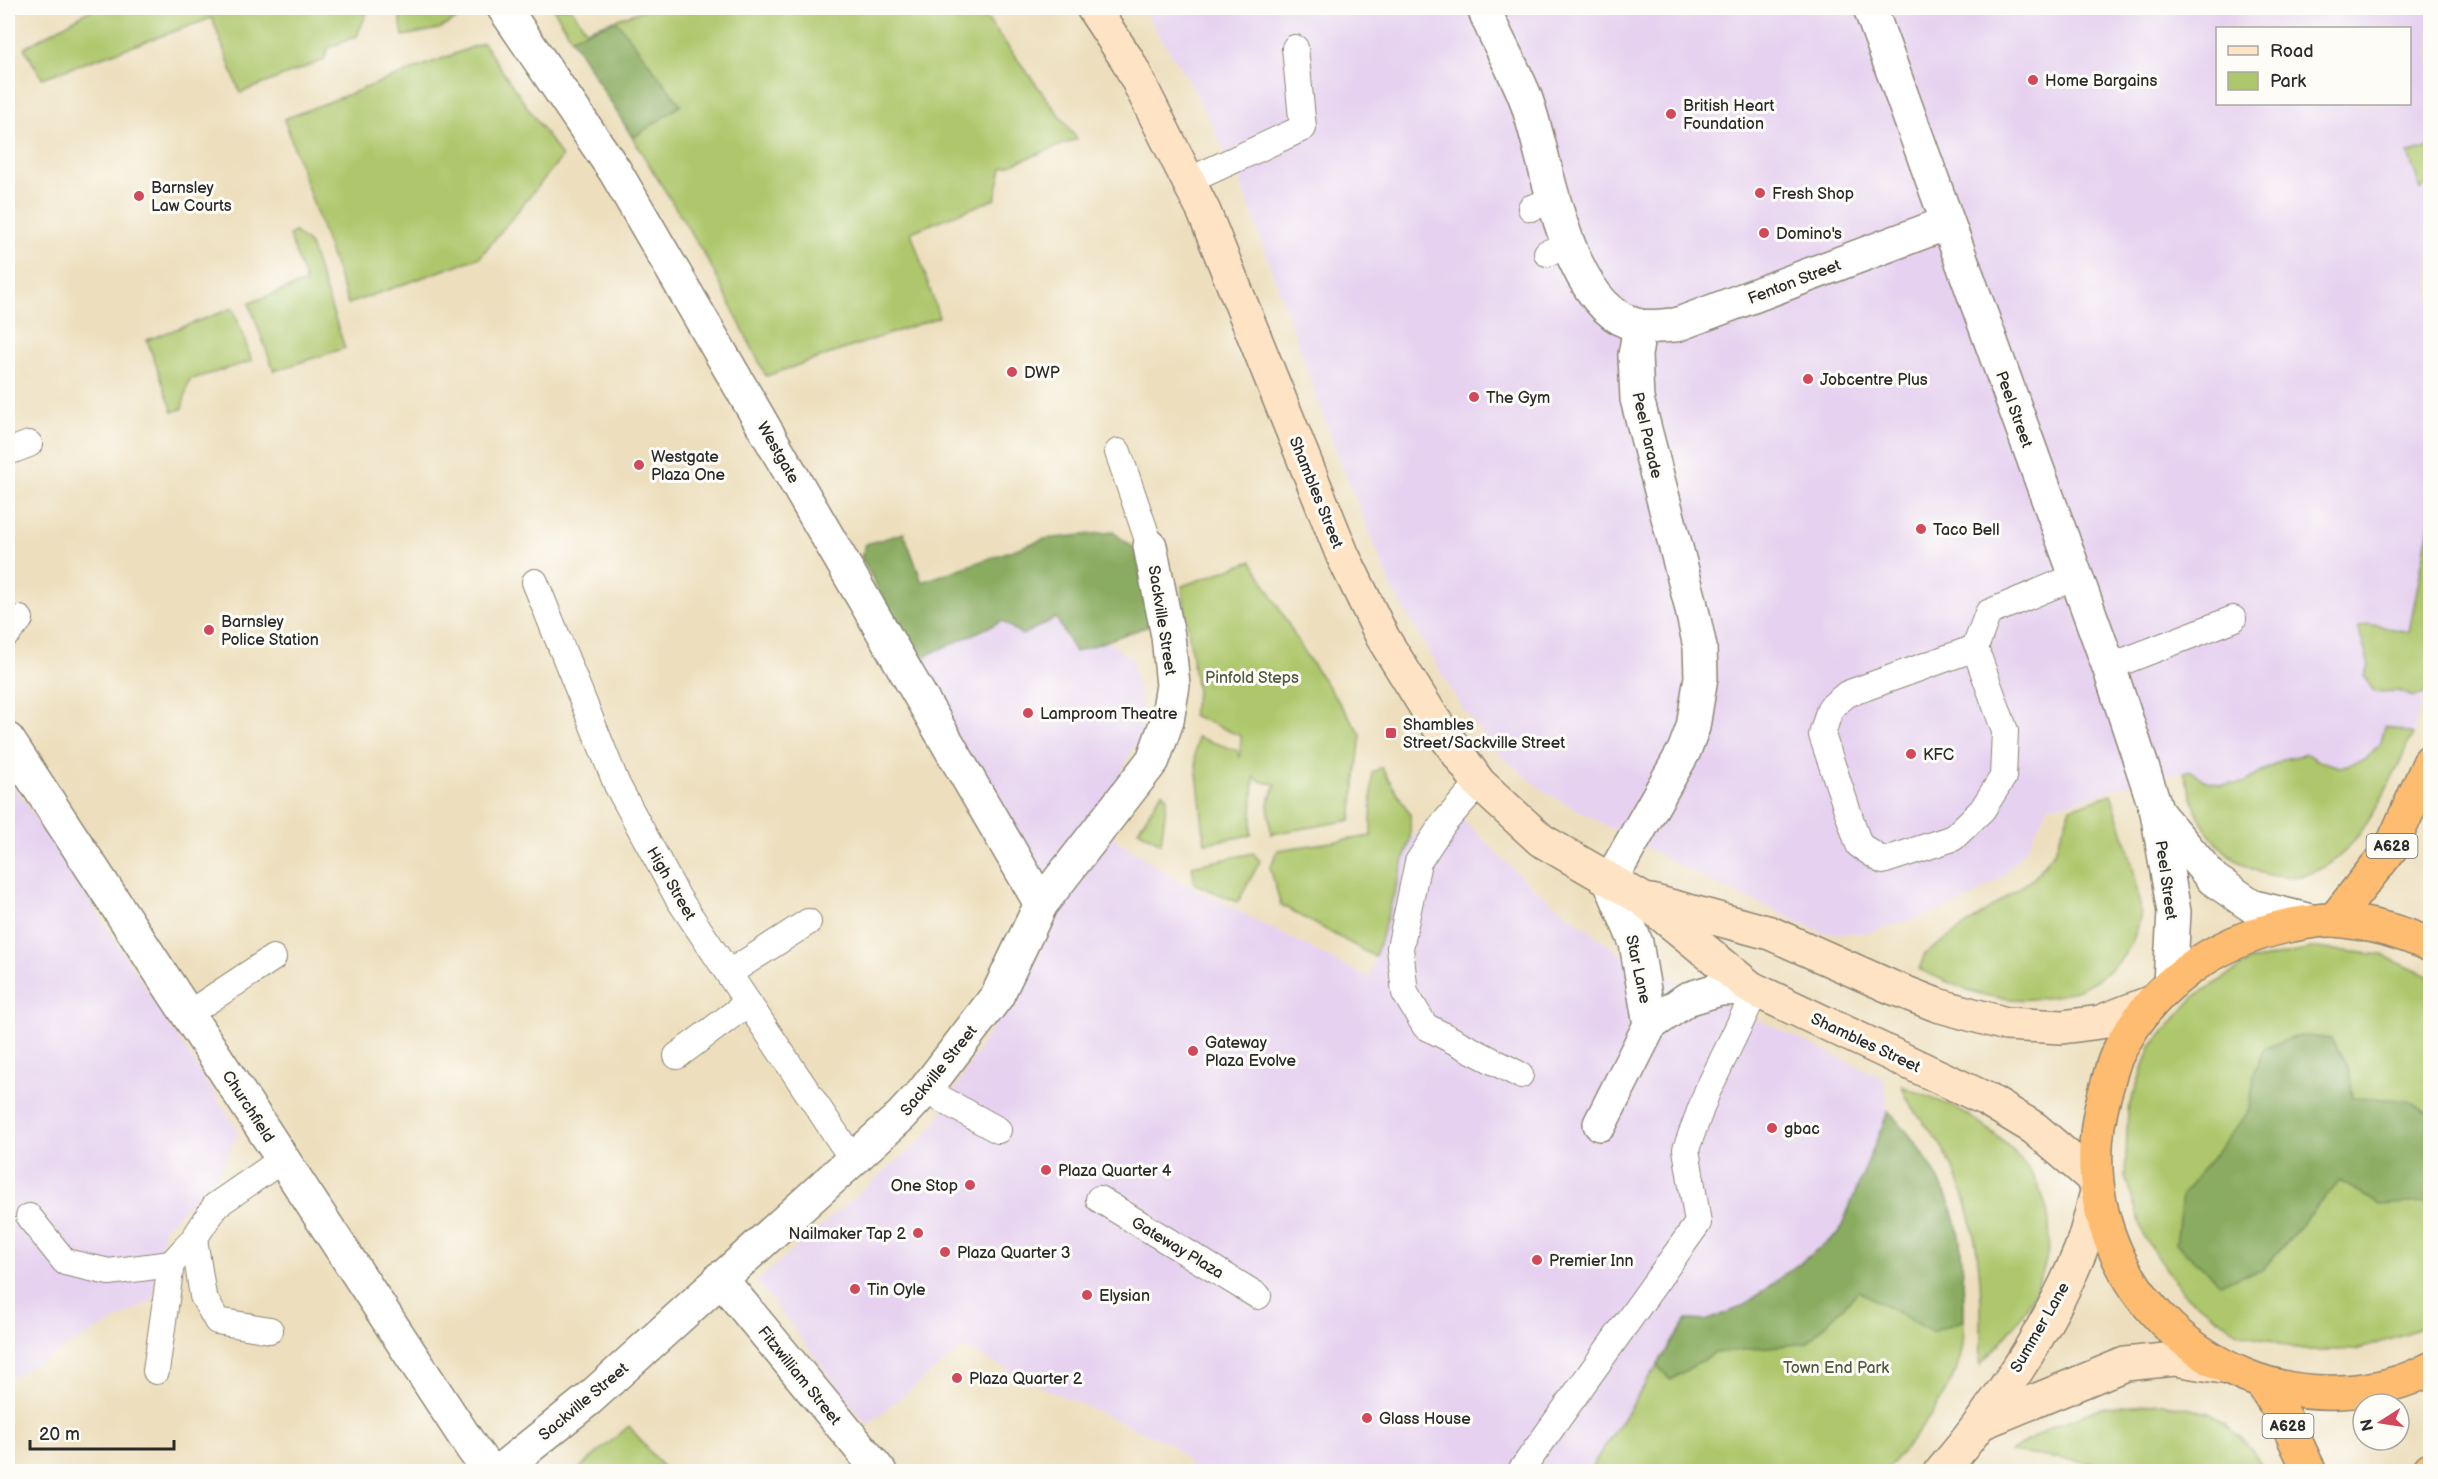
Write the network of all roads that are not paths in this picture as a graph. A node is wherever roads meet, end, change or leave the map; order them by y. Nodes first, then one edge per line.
1 (504, 8) edge
2 (1093, 8) edge
3 (1484, 8) edge
4 (1870, 8) edge
5 (1294, 48) dead end
6 (1188, 181) junction
7 (1947, 223) junction
8 (1640, 326) junction
9 (1118, 452) dead end
10 (1150, 546) joint
11 (2077, 576) junction
12 (535, 582) dead end
13 (2233, 620) dead end
14 (1975, 648) junction
15 (2109, 667) junction
16 (8, 740) edge
17 (2430, 761) edge
18 (1479, 783) junction
19 (2157, 812) junction
20 (1610, 881) junction
21 (1641, 898) junction
22 (1041, 904) junction
23 (2322, 920) junction
24 (808, 922) dead end
25 (2430, 945) edge
26 (273, 958) dead end
27 (729, 973) junction
28 (1753, 989) junction
29 (2161, 992) junction
30 (748, 1004) junction
31 (188, 1014) junction
32 (1650, 1025) junction
33 (677, 1056) dead end
34 (1520, 1075) dead end
35 (926, 1090) junction
36 (1600, 1124) dead end
37 (998, 1130) dead end
38 (283, 1159) junction
39 (853, 1160) junction
40 (2096, 1186) junction
41 (1099, 1199) dead end
42 (29, 1217) dead end
43 (194, 1239) junction
44 (171, 1264) junction
45 (720, 1278) junction
46 (1258, 1296) dead end
47 (270, 1330) dead end
48 (2223, 1367) junction
49 (2430, 1369) edge
50 (156, 1371) dead end
51 (2262, 1383) junction
52 (1981, 1423) junction
53 (490, 1472) edge
54 (498, 1472) edge
55 (880, 1472) edge
56 (1520, 1472) edge
57 (1941, 1472) edge
58 (2310, 1472) edge

1 - 22 street, Westgate
2 - 6 street, Shambles Street
3 - 8 street
4 - 7 street, Peel Street
5 - 6 lane
6 - 18 street, Shambles Street
7 - 8 street, Fenton Street
7 - 11 street, Peel Street
8 - 20 street, Peel Parade
9 - 10 lane
10 - 22 street, Sackville Street
11 - 14 lane
11 - 15 street, Peel Street
12 - 27 lane, High Street
13 - 15 lane
14 - 14 lane
15 - 19 street, Peel Street
16 - 31 street, Churchfield
17 - 23 highway, A628
18 - 20 street, Shambles Street
18 - 34 lane
19 - 23 street, Peel Street
19 - 29 street, Peel Street
20 - 21 street, Shambles Street
20 - 32 street, Star Lane
21 - 28 street, Shambles Street
21 - 29 street, Shambles Street
22 - 35 street, Sackville Street
23 - 25 highway
23 - 29 highway
24 - 27 lane
26 - 31 lane
27 - 30 lane, High Street
28 - 32 street, Star Lane
28 - 40 street, Shambles Street
28 - 56 lane
29 - 40 highway
30 - 33 lane
30 - 39 lane, High Street
31 - 38 street, Churchfield
32 - 36 street, Star Lane
35 - 37 lane
35 - 39 street, Sackville Street
38 - 43 lane
38 - 53 street, Churchfield
39 - 45 street, Sackville Street
40 - 48 highway
40 - 52 street, Summer Lane
41 - 46 lane, Gateway Plaza
42 - 44 lane
43 - 44 lane
43 - 47 lane
44 - 50 lane
45 - 54 street, Sackville Street
45 - 55 street, Fitzwilliam Street
48 - 51 highway
48 - 52 street, Summer Lane
49 - 51 highway
51 - 58 highway, A628
52 - 57 street, Summer Lane

